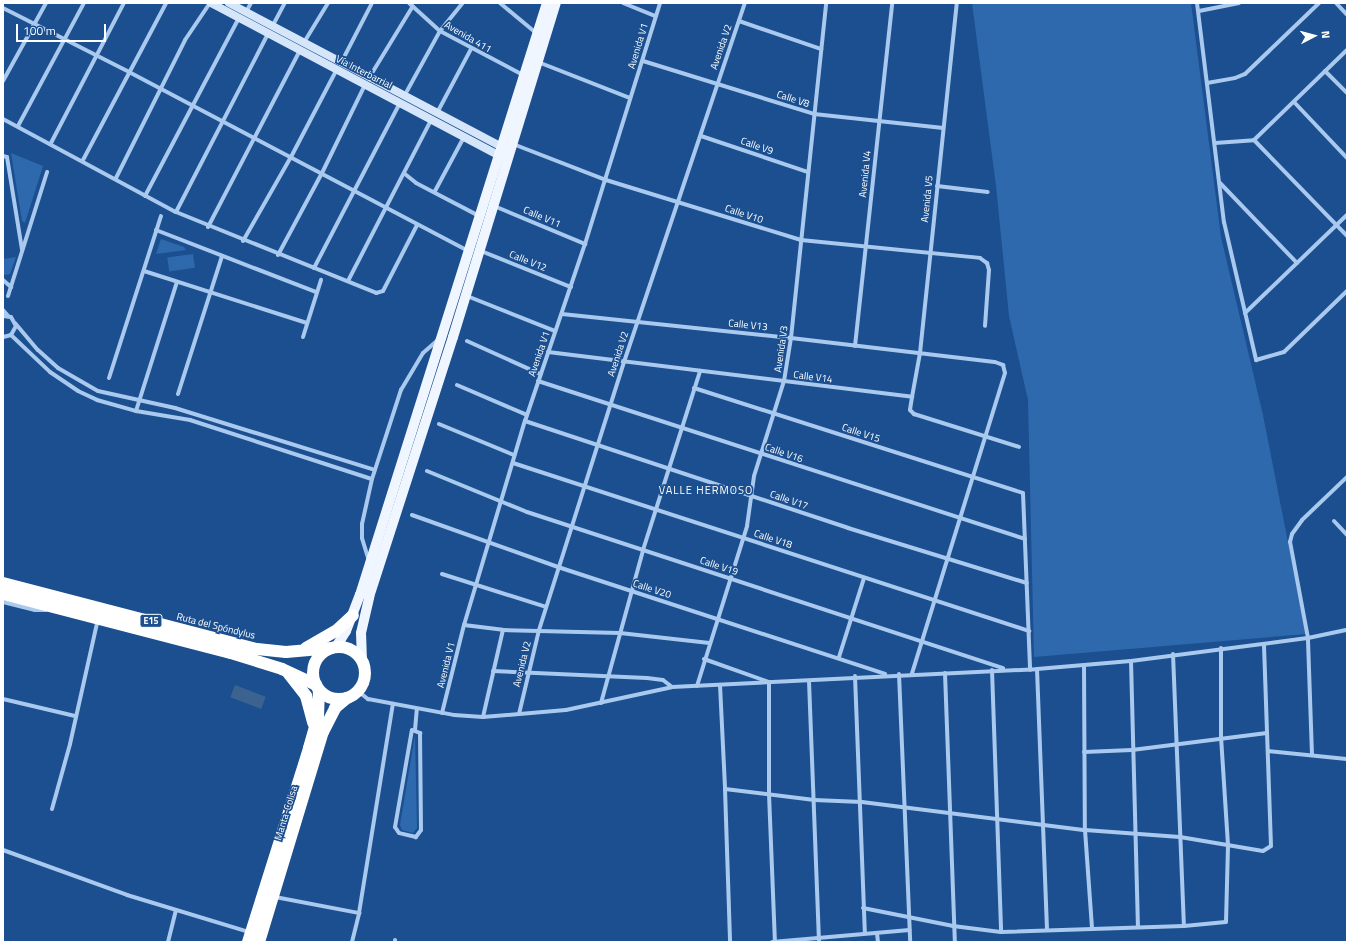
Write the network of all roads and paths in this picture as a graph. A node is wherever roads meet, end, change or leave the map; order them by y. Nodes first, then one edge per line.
1 (46, 3) edge
2 (84, 3) edge
3 (124, 3) edge
4 (166, 3) edge
5 (210, 3) edge
6 (229, 3) edge
7 (251, 3) edge
8 (285, 3) edge
9 (328, 3) edge
10 (372, 3) edge
11 (464, 3) edge
12 (500, 3) edge
13 (547, 3) edge
14 (556, 3) edge
15 (623, 3) edge
16 (660, 3) edge
17 (745, 3) edge
18 (826, 3) edge
19 (892, 3) edge
20 (957, 3) edge
21 (1197, 3) edge
22 (1239, 3) edge
23 (1319, 3) edge
24 (1336, 3) edge
25 (411, 5) edge
26 (3, 8) edge
27 (1198, 11) junction
28 (243, 15) junction
29 (1347, 15) edge
30 (656, 16) junction
31 (739, 21) junction
32 (34, 24) junction
33 (270, 30) junction
34 (440, 31) junction
35 (538, 34) junction
36 (65, 41) junction
37 (302, 47) junction
38 (821, 48) junction
39 (471, 49) junction
40 (1347, 50) edge
41 (97, 55) junction
42 (643, 61) junction
43 (538, 62) junction
44 (339, 66) junction
45 (1326, 70) junction
46 (129, 72) junction
47 (525, 76) junction
48 (3, 81) edge
49 (367, 82) junction
50 (717, 83) junction
51 (1207, 83) junction
52 (160, 88) junction
53 (407, 91) dead end
54 (1347, 93) edge
55 (630, 98) junction
56 (401, 102) junction
57 (1294, 102) junction
58 (192, 105) junction
59 (814, 114) junction
60 (434, 116) junction
61 (3, 119) edge
62 (878, 120) junction
63 (224, 121) junction
64 (18, 126) junction
65 (943, 128) junction
66 (465, 136) junction
67 (701, 136) junction
68 (255, 138) junction
69 (1254, 140) junction
70 (51, 143) junction
71 (1215, 143) junction
72 (506, 151) junction
73 (3, 156) edge
74 (291, 157) junction
75 (1347, 158) edge
76 (83, 160) junction
77 (47, 172) dead end
78 (808, 172) junction
79 (322, 174) junction
80 (405, 174) junction
81 (116, 178) junction
82 (606, 180) junction
83 (1220, 183) junction
84 (936, 186) junction
85 (354, 190) junction
86 (435, 192) junction
87 (988, 192) dead end
88 (145, 196) junction
89 (679, 201) junction
90 (492, 205) junction
91 (385, 207) junction
92 (176, 212) junction
93 (1347, 215) edge
94 (161, 216) dead end
95 (480, 216) junction
96 (417, 225) junction
97 (1337, 226) junction
98 (208, 227) junction
99 (156, 230) junction
100 (1347, 236) edge
101 (801, 240) junction
102 (243, 241) junction
103 (585, 244) junction
104 (866, 247) junction
105 (474, 250) junction
106 (22, 252) junction
107 (930, 253) junction
108 (278, 255) junction
109 (222, 256) junction
110 (1297, 263) junction
111 (314, 268) junction
112 (144, 270) junction
113 (3, 280) edge
114 (321, 280) dead end
115 (348, 281) junction
116 (177, 282) junction
117 (11, 287) junction
118 (571, 287) junction
119 (316, 292) junction
120 (1347, 292) edge
121 (210, 293) junction
122 (464, 295) junction
123 (8, 296) dead end
124 (3, 310) edge
125 (1245, 313) junction
126 (562, 314) junction
127 (5, 316) edge
128 (638, 320) junction
129 (15, 323) junction
130 (307, 323) junction
131 (985, 326) dead end
132 (556, 331) junction
133 (12, 335) junction
134 (443, 336) junction
135 (3, 337) edge
136 (303, 337) dead end
137 (791, 338) junction
138 (467, 341) dead end
139 (855, 346) junction
140 (548, 352) junction
141 (920, 353) junction
142 (624, 362) junction
143 (700, 370) junction
144 (540, 374) junction
145 (109, 378) dead end
146 (538, 381) junction
147 (784, 381) junction
148 (457, 384) dead end
149 (694, 388) junction
150 (178, 394) dead end
151 (912, 397) junction
152 (139, 402) junction
153 (611, 404) junction
154 (136, 411) junction
155 (776, 413) junction
156 (527, 415) junction
157 (525, 421) junction
158 (439, 424) dead end
159 (682, 428) junction
160 (985, 436) junction
161 (598, 445) junction
162 (1019, 447) dead end
163 (761, 454) junction
164 (514, 455) junction
165 (512, 463) junction
166 (669, 468) junction
167 (375, 470) junction
168 (427, 471) dead end
169 (972, 477) junction
170 (1347, 478) edge
171 (372, 479) junction
172 (585, 486) junction
173 (752, 495) junction
174 (501, 502) junction
175 (656, 510) junction
176 (412, 515) dead end
177 (960, 518) junction
178 (1334, 521) dead end
179 (573, 527) junction
180 (1347, 535) edge
181 (744, 538) junction
182 (1025, 539) junction
183 (490, 544) junction
184 (643, 550) junction
185 (947, 559) junction
186 (370, 563) junction
187 (561, 568) junction
188 (442, 574) dead end
189 (3, 578) edge
190 (731, 578) junction
191 (864, 578) junction
192 (3, 583) edge
193 (1027, 583) junction
194 (477, 585) junction
195 (631, 591) junction
196 (3, 594) edge
197 (934, 600) junction
198 (3, 602) edge
199 (62, 604) junction
200 (546, 607) junction
201 (353, 615) junction
202 (851, 617) junction
203 (717, 618) junction
204 (98, 619) junction
205 (464, 625) junction
206 (503, 630) junction
207 (540, 630) junction
208 (1347, 630) edge
209 (166, 631) junction
210 (1029, 631) junction
211 (620, 633) junction
212 (1308, 638) junction
213 (922, 640) junction
214 (710, 643) junction
215 (1264, 644) junction
216 (334, 648) junction
217 (1220, 648) junction
218 (300, 651) junction
219 (1173, 654) junction
220 (839, 657) junction
221 (704, 659) junction
222 (362, 661) junction
223 (1131, 661) junction
224 (1084, 665) junction
225 (1037, 669) junction
226 (992, 670) junction
227 (1007, 670) junction
228 (1030, 670) junction
229 (493, 671) junction
230 (287, 672) junction
231 (528, 673) junction
232 (945, 673) junction
233 (899, 674) junction
234 (912, 674) junction
235 (888, 675) junction
236 (610, 676) junction
237 (855, 676) junction
238 (809, 681) junction
239 (769, 682) junction
240 (720, 685) junction
241 (697, 686) junction
242 (672, 687) junction
243 (318, 688) junction
244 (353, 695) junction
245 (3, 699) edge
246 (601, 703) junction
247 (393, 704) junction
248 (417, 709) junction
249 (442, 713) junction
250 (519, 714) junction
251 (75, 716) junction
252 (483, 717) junction
253 (314, 729) junction
254 (415, 730) junction
255 (1267, 732) junction
256 (1221, 738) junction
257 (1176, 744) junction
258 (1132, 750) junction
259 (1268, 751) junction
260 (1084, 752) junction
261 (1312, 755) junction
262 (1347, 759) edge
263 (725, 789) junction
264 (769, 794) junction
265 (814, 800) junction
266 (862, 802) junction
267 (904, 808) junction
268 (52, 809) dead end
269 (951, 813) junction
270 (996, 818) junction
271 (1041, 823) junction
272 (1085, 830) junction
273 (1134, 833) junction
274 (1180, 837) junction
275 (1228, 845) junction
276 (3, 850) edge
277 (268, 895) junction
278 (863, 908) junction
279 (176, 910) junction
280 (359, 913) junction
281 (909, 918) junction
282 (955, 926) junction
283 (1184, 926) junction
284 (1138, 927) junction
285 (1092, 928) junction
286 (1047, 929) junction
287 (909, 930) junction
288 (1001, 932) junction
289 (877, 933) junction
290 (865, 934) junction
291 (250, 937) edge
292 (819, 940) edge
293 (168, 942) edge
294 (259, 942) edge
295 (352, 942) edge
296 (730, 942) edge
297 (774, 942) edge
298 (878, 942) edge
299 (910, 942) edge
300 (955, 942) edge

1 - 32 street
2 - 36 street
3 - 41 street
4 - 46 street
5 - 28 main road, Vía Interbarrial
5 - 52 street
6 - 28 main road, Vía Interbarrial
7 - 28 street
8 - 33 street
9 - 37 street
10 - 44 street
11 - 34 street
12 - 35 street
13 - 35 main road
14 - 43 main road
15 - 30 street
16 - 30 street, Avenida V1
17 - 31 street, Avenida V2
18 - 38 street, Avenida V3
19 - 62 street, Avenida V4
20 - 65 street, Avenida V5
21 - 27 street
22 - 27 street
23 - 51 street
24 - 29 street
25 - 34 street, Avenida 411
25 - 49 street
26 - 32 street, Calle V12
27 - 51 street
28 - 33 main road, Vía Interbarrial
28 - 58 street
30 - 42 street, Avenida V1
31 - 38 street
31 - 50 street, Avenida V2
32 - 36 street, Calle V12
32 - 48 street
33 - 37 main road, Vía Interbarrial
33 - 63 street
34 - 39 street, Avenida 411
34 - 53 street
35 - 47 main road
36 - 41 street, Calle V12
36 - 64 street
37 - 44 main road, Vía Interbarrial
37 - 68 street
38 - 59 street, Avenida V3
39 - 47 street, Avenida 411
39 - 60 street
40 - 45 street
41 - 46 street, Calle V12
41 - 70 street
42 - 50 street, Calle V8
42 - 55 street, Avenida V1
43 - 55 street
43 - 72 main road
44 - 49 main road, Vía Interbarrial
44 - 74 street
45 - 54 street
45 - 57 street
46 - 52 street, Calle V12
46 - 76 street
47 - 72 main road
49 - 56 main road, Vía Interbarrial
49 - 60 main road, Vía Interbarrial
49 - 79 street
50 - 59 street, Calle V8
50 - 67 street, Avenida V2
51 - 71 street
52 - 58 street, Calle V12
52 - 81 street
55 - 82 street, Avenida V1
56 - 60 main road, Vía Interbarrial
56 - 85 street
57 - 69 street
57 - 75 street
58 - 63 street, Calle V12
58 - 88 street
59 - 62 street, Calle V8
59 - 78 street, Avenida V3
60 - 66 main road, Vía Interbarrial
60 - 72 main road, Vía Interbarrial
60 - 80 street
61 - 64 street
62 - 65 street, Calle V8
62 - 104 street, Avenida V4
63 - 68 street, Calle V12
63 - 92 street
64 - 70 street
65 - 84 street, Avenida V5
66 - 72 main road, Vía Interbarrial
66 - 86 street
67 - 78 street, Calle V9
67 - 89 street, Avenida V2
68 - 74 street, Calle V12
68 - 98 street
69 - 71 street
69 - 97 street
70 - 76 street
71 - 83 street
72 - 82 street, Calle V10
72 - 90 main road
72 - 95 main road
73 - 106 street
74 - 79 street, Calle V12
74 - 102 street
76 - 81 street
77 - 106 street
78 - 101 street, Avenida V3
79 - 85 street, Calle V12
79 - 108 street
80 - 86 street
80 - 91 street
81 - 88 street
82 - 89 street, Calle V10
82 - 103 street, Avenida V1
83 - 110 street
83 - 125 street
84 - 87 street
84 - 107 street, Avenida V5
85 - 91 street, Calle V12
85 - 111 street
86 - 95 street
88 - 92 street
89 - 101 street, Calle V10
89 - 128 street, Avenida V2
90 - 103 street, Calle V11
90 - 105 main road
91 - 96 street, Calle V12
91 - 115 street
92 - 98 street
93 - 97 street
94 - 99 street
95 - 105 main road
96 - 105 street, Calle V12
96 - 115 street
97 - 100 street
97 - 110 street
98 - 102 street
99 - 109 street
99 - 112 street
101 - 104 street, Calle V10
101 - 137 street, Avenida V3
102 - 108 street
103 - 118 street, Avenida V1
104 - 107 street, Calle V10
104 - 139 street, Avenida V4
105 - 118 street, Calle V12
105 - 122 main road
105 - 134 main road
106 - 117 street
107 - 131 street, Calle V10
107 - 141 street, Avenida V5
108 - 111 street
109 - 119 street
109 - 121 street
110 - 125 street
111 - 115 street
112 - 116 street
112 - 145 street
113 - 117 street
114 - 119 street
116 - 121 street
116 - 152 street
117 - 123 street
118 - 126 street, Avenida V1
119 - 130 street
120 - 125 street
121 - 130 street
121 - 150 street
122 - 132 street
122 - 222 main road
124 - 127 street
126 - 128 street, Calle V13
126 - 132 street, Avenida V1
127 - 129 street
128 - 137 street, Calle V13
128 - 142 street, Avenida V2
129 - 133 street
129 - 152 street
130 - 136 street
132 - 140 street, Avenida V1
133 - 135 street
133 - 154 street
134 - 167 street
134 - 186 main road
137 - 139 street, Calle V13
137 - 147 street, Avenida V3
138 - 144 street
139 - 141 street, Calle V13
140 - 142 street, Calle V14
140 - 144 street, Avenida V1
141 - 151 street, Avenida V5
141 - 160 street, Calle V13
142 - 143 street, Calle V14
142 - 153 street, Avenida V2
143 - 147 street, Calle V14
143 - 149 street
144 - 146 street, Avenida V1
146 - 153 street, Calle V16
146 - 156 street, Avenida V1
147 - 151 street, Calle V14
147 - 155 street, Avenida V3
148 - 156 street
149 - 155 street, Calle V15
149 - 159 street
151 - 160 street
152 - 154 street
152 - 167 street
153 - 159 street, Calle V16
153 - 161 street, Avenida V2
154 - 171 street
155 - 163 street, Avenida V3
155 - 169 street, Calle V15
156 - 157 street, Avenida V1
157 - 161 street, Calle V17
157 - 164 street, Avenida V1
158 - 164 street
159 - 163 street, Calle V16
159 - 166 street
160 - 162 street
160 - 169 street
161 - 166 street, Calle V17
161 - 172 street, Avenida V2
163 - 173 street, Avenida V3
163 - 177 street, Calle V16
164 - 165 street, Avenida V1
165 - 172 street, Calle V18
165 - 174 street, Avenida V1
166 - 173 street, Calle V17
166 - 175 street
167 - 171 street
168 - 174 street, Calle V19
169 - 177 street
169 - 182 street, Calle V15
170 - 212 street
171 - 186 street
172 - 175 street, Calle V18
172 - 179 street, Avenida V2
173 - 181 street, Avenida V3
173 - 185 street, Calle V17
174 - 179 street, Calle V19
174 - 183 street, Avenida V1
175 - 181 street, Calle V18
175 - 184 street
176 - 183 street, Calle V20
177 - 182 street, Calle V16
177 - 185 street
178 - 180 street
179 - 184 street, Calle V19
179 - 187 street, Avenida V2
181 - 190 street, Avenida V3
181 - 191 street, Calle V18
182 - 193 street
183 - 187 street, Calle V20
183 - 194 street, Avenida V1
184 - 190 street, Calle V19
184 - 195 street
185 - 193 street, Calle V17
185 - 197 street
186 - 201 main road
187 - 195 street, Calle V20
187 - 200 street, Avenida V2
188 - 194 street
189 - 199 street
190 - 202 street, Calle V19
190 - 203 street, Avenida V3
191 - 197 street, Calle V18
191 - 202 street
192 - 199 highway, Ruta del Spóndylus / E15
193 - 210 street
194 - 200 street
194 - 205 street, Avenida V1
195 - 203 street, Calle V20
195 - 211 street
196 - 199 highway, Ruta del Spóndylus / E15
197 - 210 street, Calle V18
197 - 213 street
198 - 199 street
199 - 204 highway, Ruta del Spóndylus / E15
199 - 209 highway, Ruta del Spóndylus / E15
200 - 207 street, Avenida V2
201 - 216 main road
201 - 218 highway
202 - 213 street, Calle V19
202 - 220 street
203 - 214 street, Avenida V3
203 - 220 street, Calle V20
204 - 209 highway, Ruta del Spóndylus / E15
204 - 251 street
205 - 206 street
205 - 249 street, Avenida V1
206 - 207 street
206 - 229 street
207 - 211 street
207 - 231 street, Avenida V2
208 - 212 street
209 - 218 highway, Ruta del Spóndylus / E15
209 - 230 highway, Ruta del Spóndylus / E15
210 - 228 street
211 - 214 street
211 - 236 street
212 - 215 street
212 - 261 street
213 - 227 street, Calle V19
213 - 234 street
214 - 221 street, Avenida V3
215 - 217 street
215 - 255 street
216 - 218 highway, Ruta del Spóndylus / E15
216 - 222 highway, E15
216 - 243 highway
217 - 219 street
217 - 256 street
219 - 223 street
219 - 257 street
220 - 235 street, Calle V20
221 - 239 street
221 - 241 street, Avenida V3
222 - 244 highway
223 - 224 street
223 - 258 street
224 - 225 street
224 - 260 street
225 - 228 street
225 - 271 street
226 - 227 street
226 - 232 street
226 - 270 street
227 - 228 street
229 - 231 street
229 - 252 street
230 - 243 highway, Ruta del Spóndylus / E15
230 - 253 highway
231 - 236 street
231 - 250 street, Avenida V2
232 - 234 street
232 - 269 street
233 - 234 street
233 - 235 street
233 - 267 street
235 - 237 street
236 - 242 street
236 - 246 street
237 - 238 street
237 - 266 street
238 - 239 street
238 - 265 street
239 - 240 street
239 - 264 street
240 - 241 street
240 - 263 street
241 - 242 street
242 - 246 street
243 - 244 highway, E15
243 - 253 highway, Manta-Colisa
244 - 247 street
244 - 277 highway, Manta-Colisa
245 - 251 street
246 - 250 street
247 - 248 street
247 - 280 street
248 - 249 street
248 - 254 street
249 - 252 street
250 - 252 street
251 - 268 street
253 - 277 highway, Manta-Colisa
254 - 254 street
255 - 256 street
255 - 259 street
256 - 257 street
256 - 275 street
257 - 258 street
257 - 274 street
258 - 260 street
258 - 273 street
259 - 261 street
259 - 275 street
260 - 272 street
261 - 262 street
263 - 264 street
263 - 296 street
264 - 265 street
264 - 297 street
265 - 266 street
265 - 292 street
266 - 267 street
266 - 278 street
267 - 269 street
267 - 281 street
269 - 270 street
269 - 282 street
270 - 271 street
270 - 288 street
271 - 272 street
271 - 286 street
272 - 273 street
272 - 285 street
273 - 274 street
273 - 284 street
274 - 275 street
274 - 283 street
275 - 283 street
276 - 279 street
277 - 280 street
277 - 291 highway, Manta-Colisa
277 - 294 highway, Manta-Colisa
278 - 281 street
278 - 290 street
279 - 291 street
279 - 293 street
280 - 295 street
281 - 282 street
281 - 287 street
282 - 288 street
282 - 300 street
283 - 284 street
284 - 285 street
285 - 286 street
286 - 288 street
287 - 289 street
287 - 299 street
289 - 290 street
289 - 298 street
290 - 292 street
292 - 297 street

